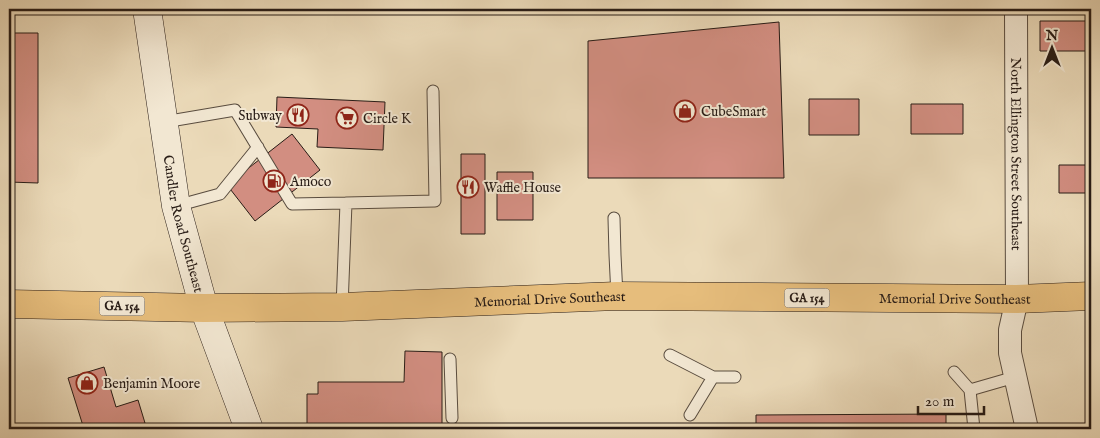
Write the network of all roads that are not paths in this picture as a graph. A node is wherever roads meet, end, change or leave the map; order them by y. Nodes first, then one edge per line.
1 (147, 9) edge
2 (1016, 9) edge
3 (433, 91) dead end
4 (164, 122) junction
5 (258, 147) junction
6 (346, 203) junction
7 (176, 206) junction
8 (614, 218) dead end
9 (617, 296) junction
10 (1091, 296) edge
11 (1017, 299) junction
12 (9, 304) edge
13 (342, 307) junction
14 (204, 308) junction
15 (670, 355) dead end
16 (450, 359) dead end
17 (954, 372) dead end
18 (713, 377) junction
19 (735, 377) dead end
20 (1015, 377) junction
21 (970, 390) junction
22 (690, 415) dead end
23 (452, 418) dead end
24 (249, 429) edge
25 (974, 429) edge
26 (1026, 429) edge

1 - 4 main road, Candler Road Southeast
2 - 11 street, North Ellington Street Southeast
3 - 6 lane
4 - 5 lane
4 - 7 main road, Candler Road Southeast
5 - 6 lane
5 - 7 lane
6 - 13 lane
7 - 14 main road, Candler Road Southeast
8 - 9 lane
9 - 11 main road, Memorial Drive Southeast / GA 154
9 - 13 main road, Memorial Drive Southeast / GA 154
10 - 11 main road, Memorial Drive Southeast / GA 154
11 - 20 street, North Ellington Street Southeast
12 - 14 main road, Memorial Drive Southeast / GA 154
13 - 14 main road, Memorial Drive Southeast / GA 154
14 - 24 main road, Candler Road Southeast
15 - 18 lane
16 - 23 lane
17 - 21 lane
18 - 19 lane
18 - 22 lane
20 - 21 lane
20 - 26 street, North Ellington Street Southeast
21 - 25 lane

